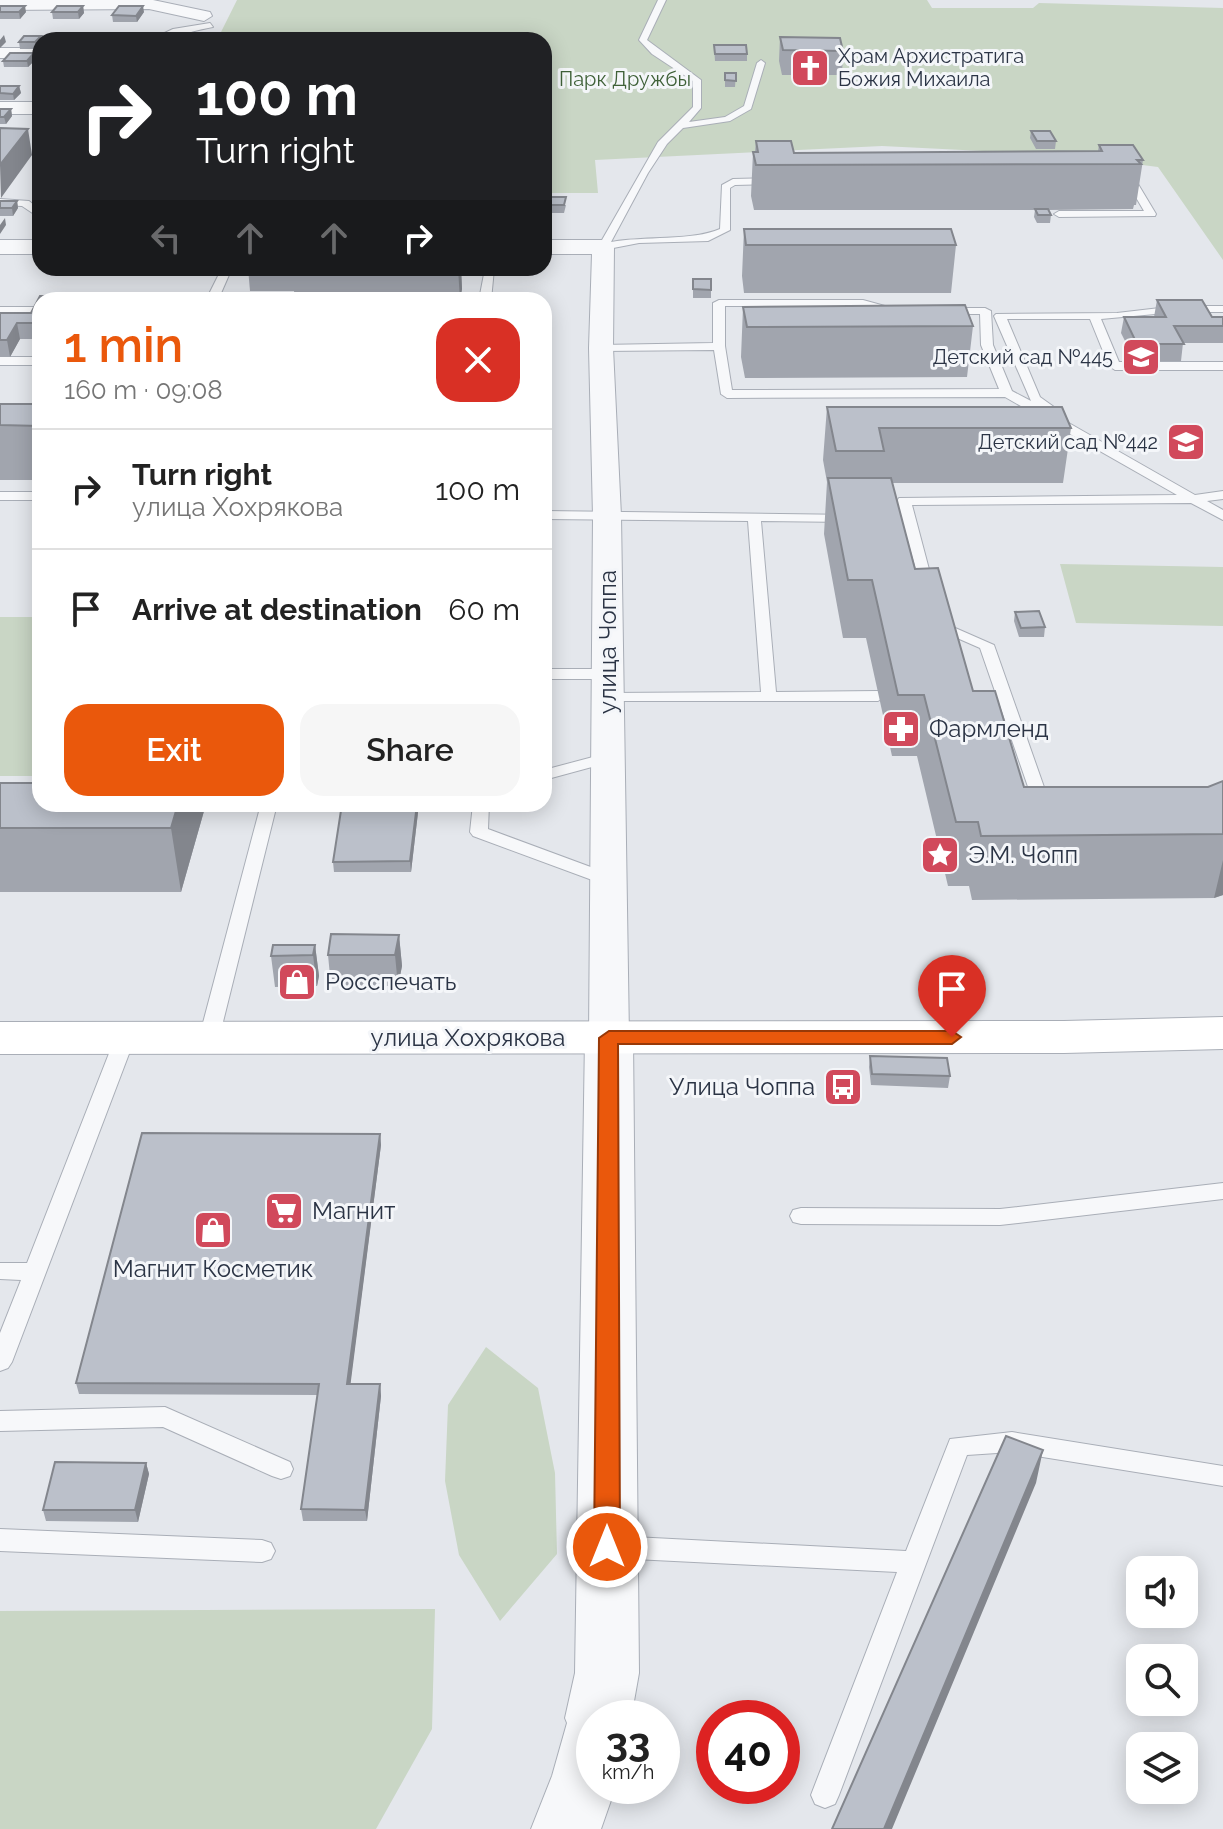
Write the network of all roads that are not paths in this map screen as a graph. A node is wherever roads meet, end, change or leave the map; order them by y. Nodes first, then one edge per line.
1 (662, 0) edge
2 (224, 2) dead end
3 (0, 5) edge
4 (176, 24) dead end
5 (200, 27) edge
6 (0, 53) edge
7 (32, 53) edge
8 (761, 63) dead end
9 (0, 108) edge
10 (32, 108) edge
11 (683, 125) junction
12 (757, 168) edge
13 (1115, 174) edge
14 (790, 181) edge
15 (733, 182) junction
16 (0, 202) edge
17 (32, 209) edge
18 (1059, 214) edge
19 (32, 244) edge
20 (0, 247) edge
21 (552, 247) edge
22 (603, 247) junction
23 (1223, 309) edge
24 (0, 310) edge
25 (32, 310) edge
26 (906, 311) edge
27 (922, 311) edge
28 (1094, 316) junction
29 (719, 346) junction
30 (601, 348) junction
31 (0, 361) edge
32 (32, 361) edge
33 (1223, 366) edge
34 (1007, 393) junction
35 (0, 496) edge
36 (32, 496) edge
37 (1193, 499) junction
38 (1219, 499) edge
39 (552, 515) edge
40 (607, 516) junction
41 (1223, 516) edge
42 (754, 517) junction
43 (863, 518) edge
44 (552, 676) edge
45 (608, 686) junction
46 (878, 696) dead end
47 (769, 697) junction
48 (608, 758) junction
49 (552, 773) edge
50 (267, 812) edge
51 (480, 812) edge
52 (1049, 824) edge
53 (609, 880) junction
54 (1223, 1033) edge
55 (0, 1038) edge
56 (125, 1038) junction
57 (209, 1038) junction
58 (609, 1038) junction
59 (1223, 1191) edge
60 (801, 1216) dead end
61 (0, 1271) edge
62 (35, 1272) junction
63 (0, 1362) edge
64 (0, 1421) edge
65 (281, 1469) dead end
66 (1223, 1476) edge
67 (0, 1540) edge
68 (607, 1547) junction
69 (262, 1551) dead end
70 (913, 1562) junction
71 (602, 1700) edge
72 (825, 1795) dead end
73 (576, 1802) edge
74 (566, 1829) edge

1 - 11 lane
2 - 5 street
3 - 5 street
4 - 5 lane
6 - 7 street
8 - 11 lane
9 - 10 street
11 - 22 lane
12 - 15 lane
13 - 18 lane
14 - 15 lane
15 - 22 lane
16 - 17 lane
19 - 20 street
21 - 22 street
22 - 30 street, улица Чоппа
23 - 28 lane
24 - 25 lane
26 - 29 lane
27 - 34 lane
28 - 33 lane
28 - 38 lane
29 - 30 lane
29 - 34 lane
30 - 40 street, улица Чоппа
31 - 32 lane
34 - 37 lane
35 - 36 lane
37 - 38 lane
37 - 41 lane
37 - 52 lane
39 - 40 lane
40 - 42 lane
40 - 45 street, улица Чоппа
42 - 43 lane
42 - 47 lane
44 - 45 lane
45 - 47 lane
45 - 48 street, улица Чоппа
46 - 47 lane
48 - 49 lane
48 - 53 street, улица Чоппа
50 - 57 lane
51 - 53 lane
53 - 58 street, улица Чоппа
54 - 58 main road, улица Хохрякова
55 - 56 main road, улица Хохрякова
56 - 57 main road, улица Хохрякова
56 - 62 lane
57 - 58 main road, улица Хохрякова
58 - 68 street
59 - 60 lane
61 - 62 lane
62 - 63 lane
64 - 65 lane
66 - 70 lane
67 - 69 lane
68 - 70 lane
68 - 71 street
70 - 72 lane
73 - 74 street

